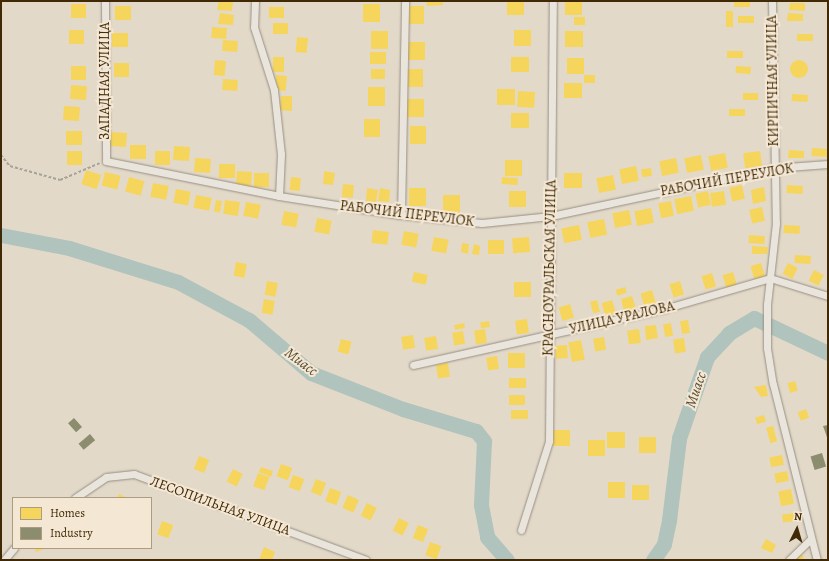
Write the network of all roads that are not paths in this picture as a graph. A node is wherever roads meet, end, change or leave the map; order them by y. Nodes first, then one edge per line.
1 (104, 1) edge
2 (255, 1) edge
3 (405, 1) edge
4 (553, 1) edge
5 (772, 1) edge
6 (106, 161) joint
7 (828, 164) edge
8 (774, 168) junction
9 (280, 196) junction
10 (401, 215) junction
11 (551, 216) junction
12 (770, 278) junction
13 (828, 296) edge
14 (548, 335) junction
15 (413, 365) dead end
16 (76, 497) edge
17 (520, 530) dead end
18 (810, 540) junction
19 (13, 549) edge
20 (4, 560) edge
21 (366, 560) edge
22 (788, 560) edge
23 (817, 560) edge

1 - 6 street, ЗАПАДНАЯ УЛИЦА
2 - 9 street
3 - 10 street
4 - 11 street, КРАСНОУРАЛЬСКАЯ УЛИЦА
5 - 8 street, КИРПИЧНАЯ УЛИЦА
6 - 9 street, РАБОЧИЙ ПЕРЕУЛОК
7 - 8 street, РАБОЧИЙ ПЕРЕУЛОК
8 - 11 street, РАБОЧИЙ ПЕРЕУЛОК
8 - 12 street, КИРПИЧНАЯ УЛИЦА
9 - 10 street, РАБОЧИЙ ПЕРЕУЛОК
10 - 11 street, РАБОЧИЙ ПЕРЕУЛОК
11 - 14 street, КРАСНОУРАЛЬСКАЯ УЛИЦА
12 - 13 street
12 - 14 street, УЛИЦА УРАЛОВА
12 - 18 street, КИРПИЧНАЯ УЛИЦА
14 - 15 street, УЛИЦА УРАЛОВА
14 - 17 street, КРАСНОУРАЛЬСКАЯ УЛИЦА
16 - 21 street, ЛЕСОПИЛЬНАЯ УЛИЦА
18 - 22 street
18 - 23 street, КИРПИЧНАЯ УЛИЦА
19 - 20 street

